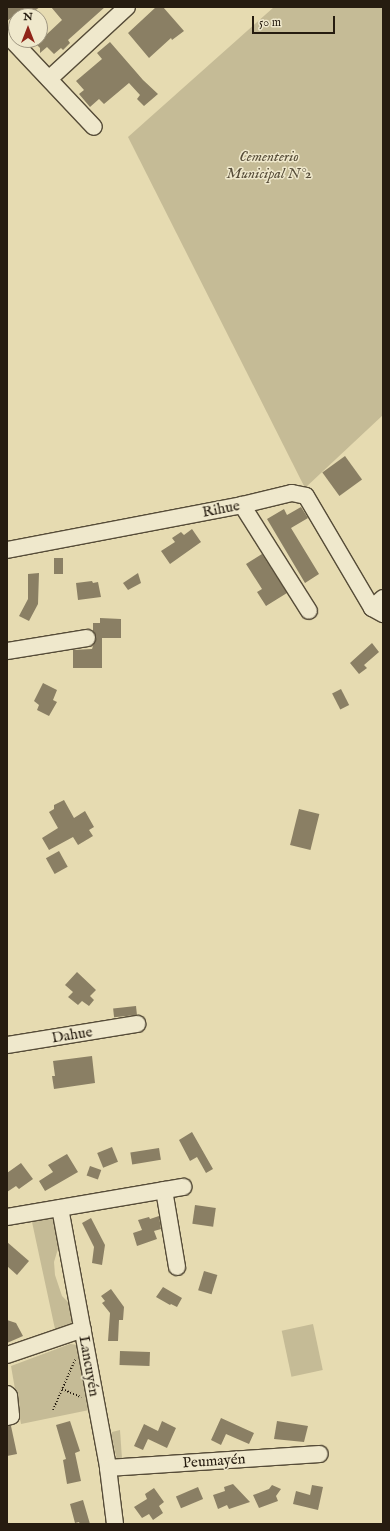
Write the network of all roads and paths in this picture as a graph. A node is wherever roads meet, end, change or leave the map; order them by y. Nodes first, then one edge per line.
1 (126, 7) edge
2 (20, 48) edge
3 (49, 79) junction
4 (94, 127) dead end
5 (242, 505) junction
6 (7, 550) edge
7 (379, 607) edge
8 (309, 611) dead end
9 (86, 638) dead end
10 (7, 651) edge
11 (137, 1024) dead end
12 (7, 1045) edge
13 (183, 1187) dead end
14 (164, 1190) junction
15 (60, 1208) junction
16 (7, 1217) edge
17 (177, 1267) dead end
18 (83, 1330) junction
19 (7, 1355) edge
20 (88, 1357) junction
21 (62, 1389) junction
22 (7, 1394) edge
23 (96, 1402) junction
24 (52, 1410) dead end
25 (7, 1418) edge
26 (320, 1454) dead end
27 (108, 1468) junction
28 (115, 1524) edge

1 - 3 street
2 - 3 street
3 - 4 street
5 - 6 street, Rihue
5 - 7 street, Rihue
5 - 8 street
9 - 10 street
11 - 12 street, Dahue
13 - 14 street
14 - 15 street
14 - 17 street
15 - 16 street
15 - 18 street, Lancuyén
18 - 19 street
18 - 20 street, Lancuyén
20 - 21 path
20 - 23 street, Lancuyén
21 - 23 path
21 - 24 path
22 - 25 street
23 - 27 street, Lancuyén
26 - 27 street, Peumayén
27 - 28 street, Lancuyén

